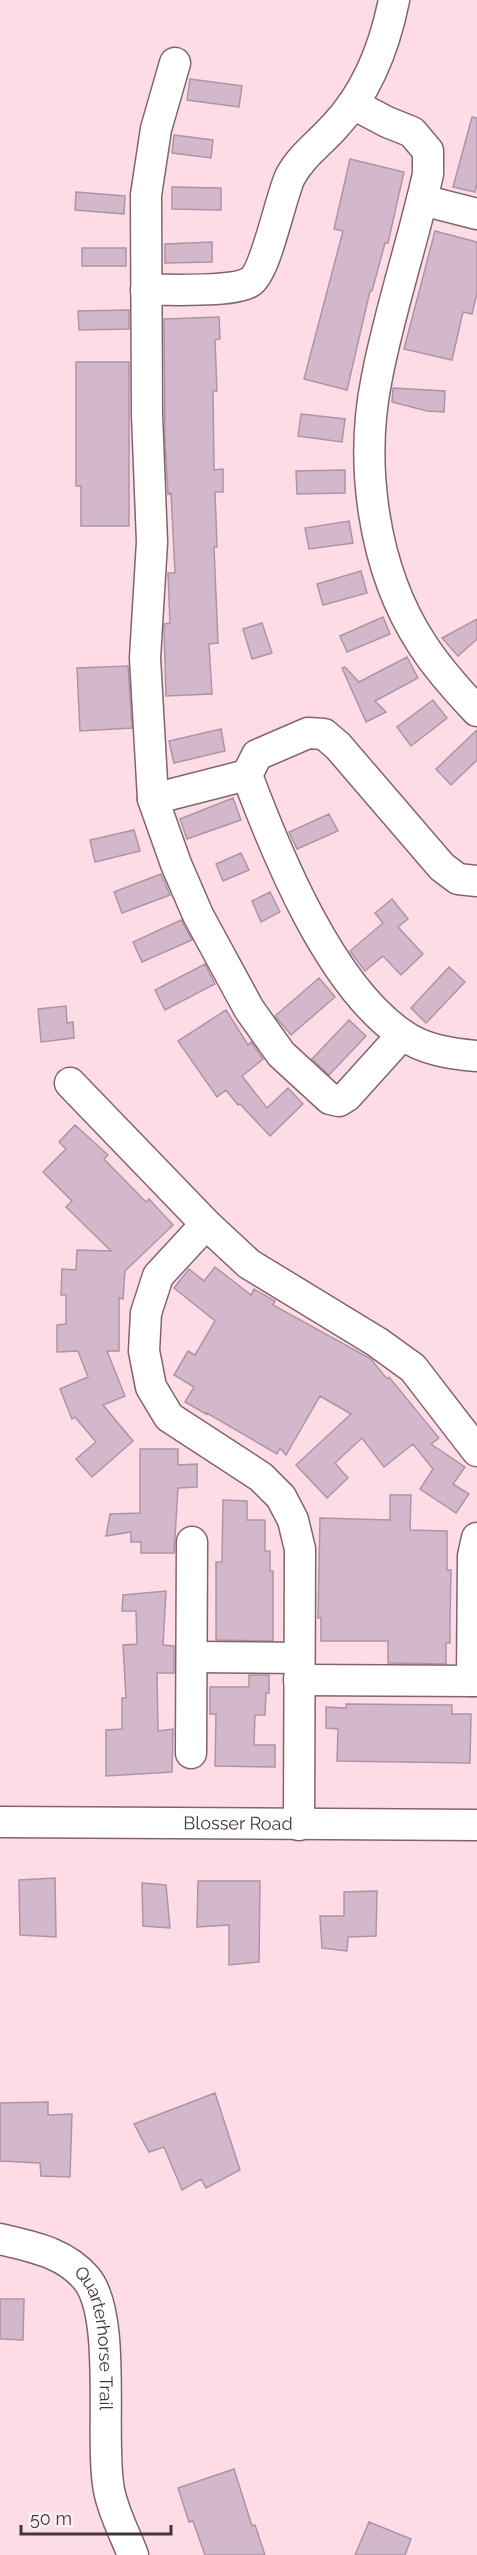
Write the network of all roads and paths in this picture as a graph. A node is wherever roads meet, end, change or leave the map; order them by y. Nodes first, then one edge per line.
1 (394, 0) edge
2 (175, 63) dead end
3 (353, 104) junction
4 (422, 200) junction
5 (477, 214) edge
6 (146, 290) junction
7 (477, 711) edge
8 (247, 775) junction
9 (153, 800) junction
10 (477, 881) edge
11 (402, 1035) junction
12 (477, 1056) edge
13 (70, 1083) dead end
14 (206, 1224) junction
15 (477, 1451) edge
16 (477, 1538) edge
17 (192, 1542) dead end
18 (192, 1657) junction
19 (299, 1669) junction
20 (474, 1681) edge
21 (191, 1753) dead end
22 (0, 1822) edge
23 (298, 1825) junction
24 (477, 1825) edge
25 (0, 2239) edge
26 (133, 2555) edge

1 - 3 street
2 - 6 street
3 - 4 street
3 - 6 street
4 - 5 street
4 - 7 street
6 - 9 street
8 - 9 street
8 - 10 street
8 - 11 street
9 - 11 street
11 - 12 street
13 - 14 street
14 - 15 street
14 - 19 street
16 - 20 street
17 - 18 street
18 - 19 street
18 - 21 street
19 - 20 street
19 - 23 street
22 - 23 street, Blosser Road
23 - 24 street, Blosser Road
25 - 26 street, Quarterhorse Trail

